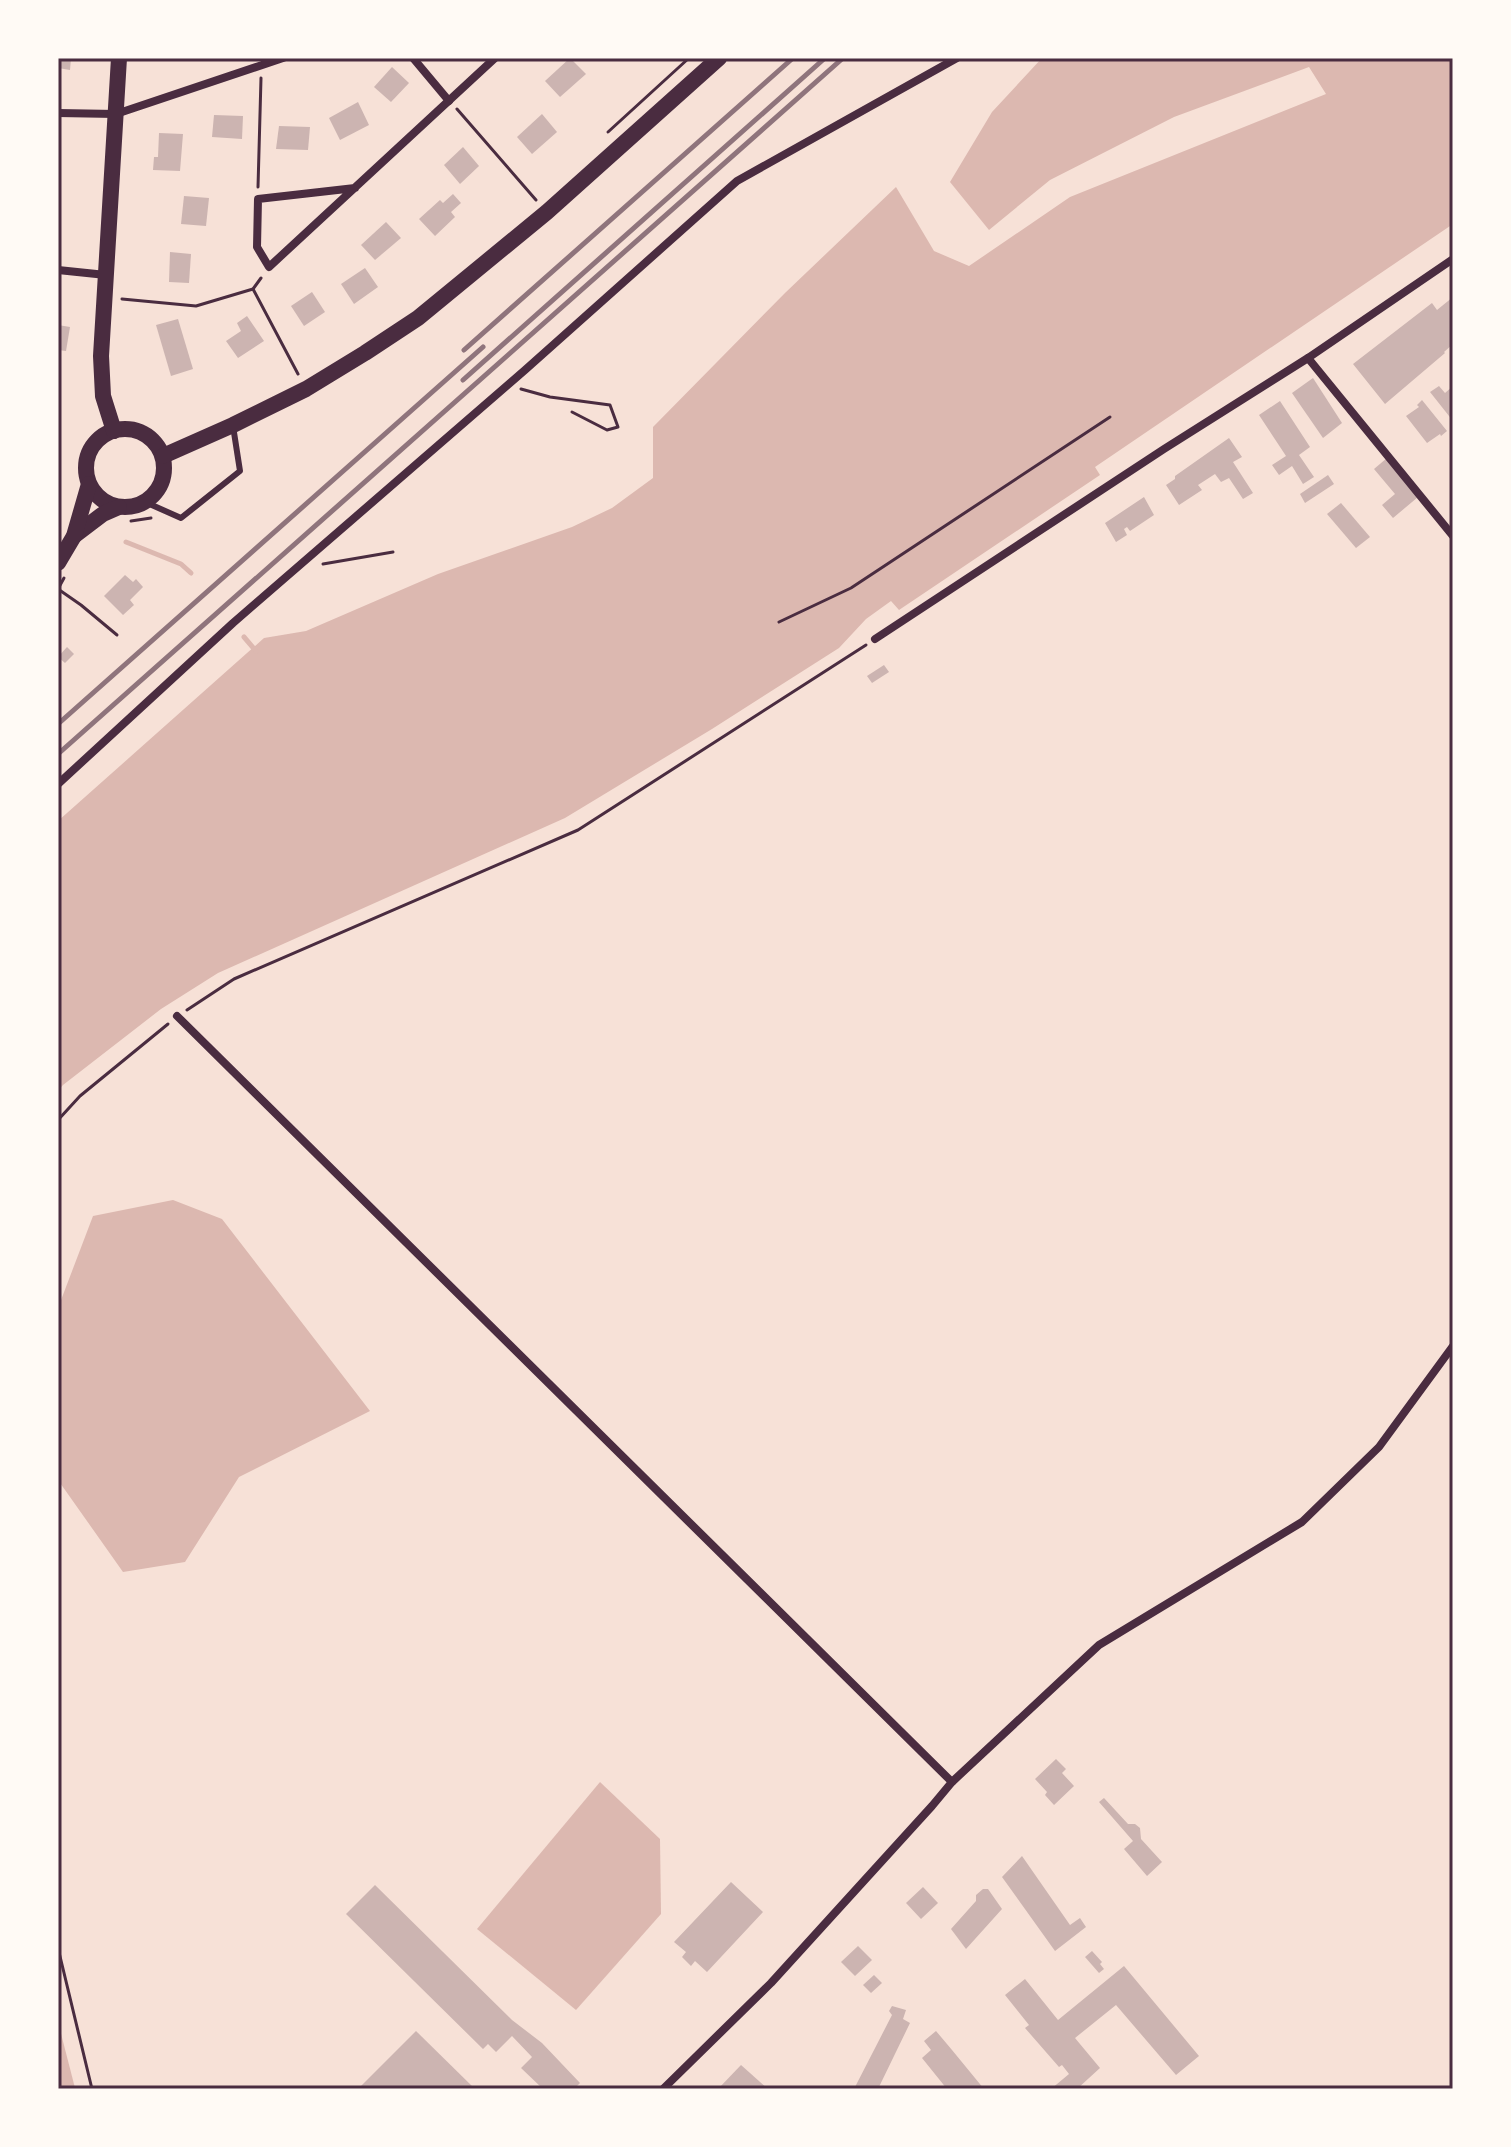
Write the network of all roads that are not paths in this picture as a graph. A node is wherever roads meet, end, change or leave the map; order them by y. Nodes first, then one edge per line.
1 (119, 58) edge
2 (283, 58) edge
3 (413, 58) edge
4 (495, 58) edge
5 (719, 58) edge
6 (957, 58) edge
7 (449, 101) junction
8 (58, 113) edge
9 (116, 114) junction
10 (355, 188) junction
11 (1453, 259) edge
12 (58, 270) edge
13 (107, 275) junction
14 (1308, 358) junction
15 (233, 425) junction
16 (114, 431) junction
17 (163, 456) junction
18 (89, 484) junction
19 (145, 502) junction
20 (119, 507) junction
21 (74, 536) junction
22 (1453, 536) edge
23 (62, 569) edge
24 (875, 639) road end
25 (58, 784) edge
26 (177, 1016) road end
27 (1453, 1346) edge
28 (952, 1782) junction
29 (663, 2089) edge

1 - 9 main road
2 - 9 street
3 - 7 street
4 - 7 street
5 - 15 main road
6 - 25 street
7 - 10 street
8 - 9 street
9 - 13 main road
10 - 10 street
11 - 14 street
12 - 13 street
13 - 16 main road
14 - 22 street
14 - 24 street
15 - 17 main road
15 - 19 lane
16 - 17 main road
16 - 18 main road
17 - 19 main road
18 - 20 main road
18 - 21 main road
19 - 20 main road
20 - 21 main road
21 - 23 main road
26 - 28 street
27 - 28 street
28 - 29 street

